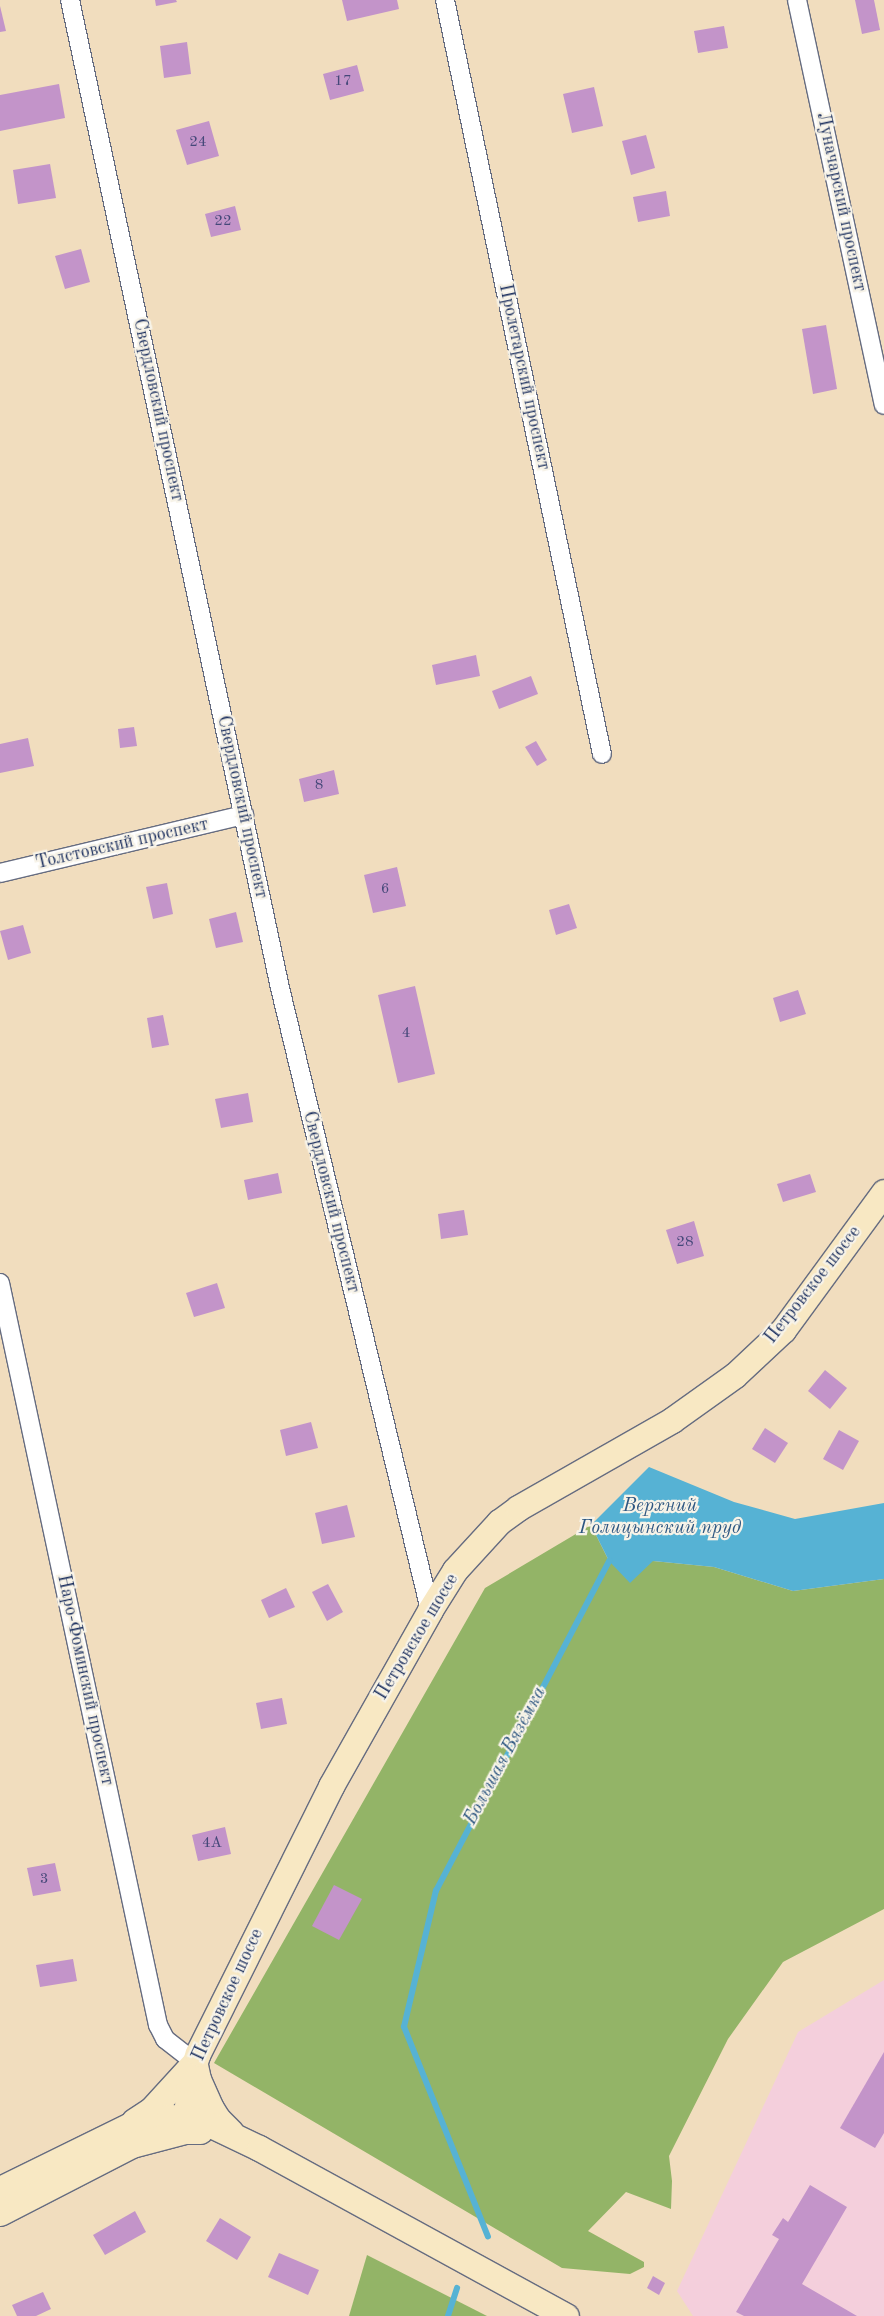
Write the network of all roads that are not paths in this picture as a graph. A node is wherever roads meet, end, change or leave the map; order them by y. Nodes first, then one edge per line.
1 (70, 0) edge
2 (446, 0) edge
3 (797, 0) edge
4 (884, 405) edge
5 (602, 754) dead end
6 (244, 815) junction
7 (0, 873) edge
8 (884, 1192) edge
9 (0, 1283) edge
10 (430, 1610) junction
11 (194, 2062) junction
12 (186, 2125) junction
13 (117, 2130) junction
14 (237, 2138) junction
15 (0, 2189) edge
16 (0, 2213) edge
17 (566, 2316) edge

1 - 6 street, Свердловский проспект
2 - 5 street, Пролетарский проспект
3 - 4 street, Луначарский проспект
6 - 7 street, Толстовский проспект
6 - 10 street, Свердловский проспект
8 - 10 street, Петровское шоссе
9 - 11 street, Наро-Фоминский проспект
10 - 11 street, Петровское шоссе
11 - 12 street, Петровское шоссе
11 - 13 street
11 - 14 street
12 - 13 street
12 - 14 street
12 - 16 street
13 - 15 street
14 - 17 street

